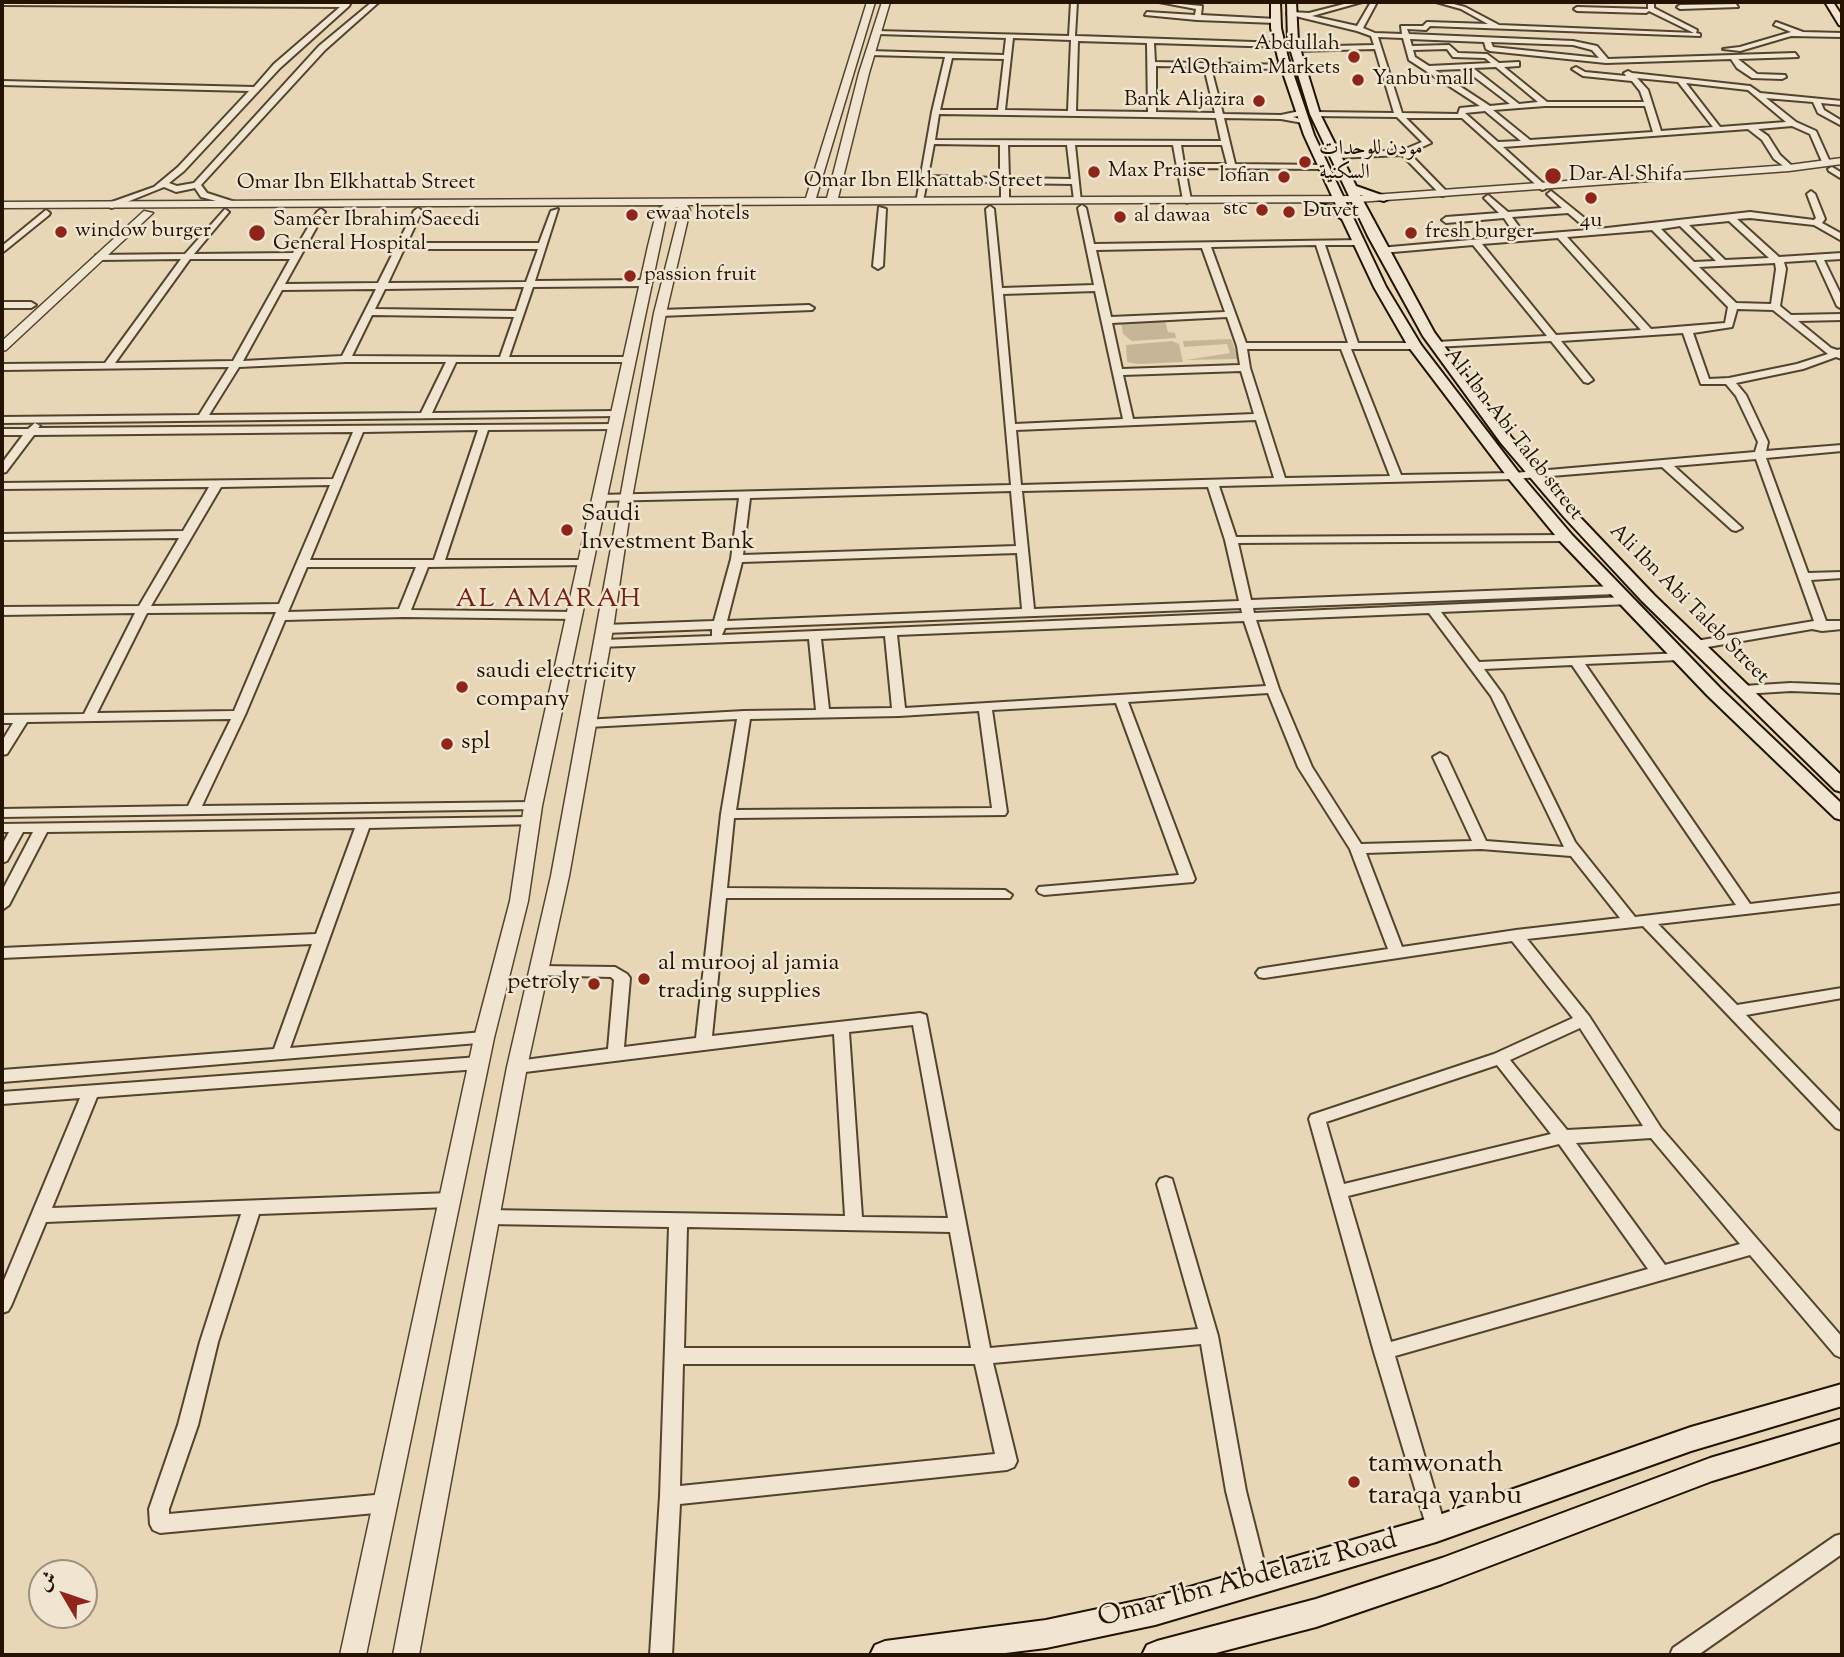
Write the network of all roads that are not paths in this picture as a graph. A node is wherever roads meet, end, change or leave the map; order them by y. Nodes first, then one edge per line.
1 (11, 2) edge
2 (25, 2) edge
3 (376, 2) edge
4 (872, 2) edge
5 (887, 2) edge
6 (1074, 2) edge
7 (1162, 2) edge
8 (1275, 2) edge
9 (1359, 2) edge
10 (1374, 2) edge
11 (1439, 2) edge
12 (1605, 2) edge
13 (1733, 2) edge
14 (2, 4) edge
15 (346, 5) edge
16 (1575, 6) edge
17 (1649, 7) edge
18 (1680, 7) dead end
19 (1612, 10) junction
20 (1837, 10) edge
21 (1288, 13) edge
22 (1147, 14) junction
23 (1197, 18) junction
24 (1842, 23) edge
25 (1776, 24) dead end
26 (1630, 25) junction
27 (1498, 27) junction
28 (1359, 29) junction
29 (878, 30) junction
30 (1574, 30) junction
31 (1802, 34) junction
32 (1374, 35) junction
33 (1842, 35) edge
34 (1010, 36) junction
35 (1073, 36) junction
36 (1404, 36) junction
37 (1140, 37) junction
38 (1487, 38) junction
39 (1507, 40) junction
40 (1767, 40) junction
41 (1150, 41) junction
42 (1573, 43) junction
43 (1285, 45) junction
44 (1376, 47) junction
45 (1408, 48) junction
46 (1723, 49) dead end
47 (1740, 49) junction
48 (870, 53) junction
49 (949, 55) junction
50 (1007, 57) junction
51 (1751, 57) junction
52 (1767, 57) junction
53 (1734, 58) junction
54 (1670, 59) junction
55 (1611, 60) junction
56 (1153, 64) junction
57 (1516, 64) dead end
58 (1208, 65) junction
59 (1497, 65) junction
60 (1467, 67) junction
61 (1285, 68) junction
62 (1428, 68) junction
63 (1576, 69) dead end
64 (1643, 76) junction
65 (1631, 77) junction
66 (1774, 77) junction
67 (1680, 80) junction
68 (2, 83) edge
69 (254, 89) junction
70 (1760, 95) junction
71 (1795, 99) junction
72 (1817, 102) junction
73 (1842, 103) edge
74 (1545, 104) junction
75 (1646, 104) junction
76 (1517, 106) junction
77 (1487, 108) junction
78 (936, 113) junction
79 (1001, 113) junction
80 (1072, 114) junction
81 (1399, 115) junction
82 (1152, 116) junction
83 (1306, 116) junction
84 (1464, 116) junction
85 (1219, 117) junction
86 (1842, 123) edge
87 (1793, 124) junction
88 (1750, 127) junction
89 (1718, 129) junction
90 (1658, 134) junction
91 (931, 142) junction
92 (1004, 142) junction
93 (1070, 142) junction
94 (1176, 142) junction
95 (1226, 143) junction
96 (1528, 143) junction
97 (1496, 145) junction
98 (1404, 152) junction
99 (1336, 156) junction
100 (1842, 161) edge
101 (1231, 165) junction
102 (1182, 166) junction
103 (1833, 166) edge
104 (1324, 167) junction
105 (1789, 168) junction
106 (1842, 177) edge
107 (926, 178) junction
108 (1006, 179) junction
109 (1075, 182) junction
110 (163, 184) junction
111 (197, 185) junction
112 (1546, 190) junction
113 (1445, 194) junction
114 (1811, 194) dead end
115 (1488, 198) junction
116 (1005, 200) junction
117 (1187, 200) junction
118 (810, 201) junction
119 (832, 201) junction
120 (919, 201) junction
121 (1386, 202) junction
122 (1311, 203) junction
123 (1340, 203) junction
124 (1359, 203) junction
125 (1080, 204) junction
126 (2, 205) edge
127 (112, 205) junction
128 (675, 207) junction
129 (228, 208) junction
130 (882, 209) junction
131 (990, 209) junction
132 (1570, 210) junction
133 (418, 211) junction
134 (555, 211) junction
135 (321, 212) junction
136 (2, 213) edge
137 (46, 213) junction
138 (143, 213) junction
139 (1506, 215) junction
140 (1732, 219) junction
141 (1446, 220) dead end
142 (1816, 223) junction
143 (1683, 224) junction
144 (1654, 227) junction
145 (1597, 232) junction
146 (1560, 235) junction
147 (1522, 238) junction
148 (1842, 238) edge
149 (1359, 242) junction
150 (1475, 242) junction
151 (1320, 243) junction
152 (402, 246) junction
153 (543, 246) junction
154 (1091, 247) junction
155 (1206, 247) junction
156 (2, 250) edge
157 (1382, 250) junction
158 (297, 256) junction
159 (1842, 256) edge
160 (99, 257) junction
161 (187, 257) junction
162 (1819, 258) junction
163 (1776, 260) junction
164 (1722, 261) junction
165 (1691, 265) junction
166 (878, 266) dead end
167 (646, 283) junction
168 (530, 284) junction
169 (382, 285) junction
170 (279, 287) junction
171 (1101, 288) junction
172 (998, 291) junction
173 (2, 304) edge
174 (31, 305) junction
175 (1732, 306) junction
176 (1842, 306) edge
177 (1774, 307) junction
178 (809, 308) dead end
179 (368, 312) junction
180 (660, 313) junction
181 (519, 314) junction
182 (1232, 314) junction
183 (1842, 317) edge
184 (1791, 318) junction
185 (1106, 320) junction
186 (1687, 330) junction
187 (1647, 331) junction
188 (2, 332) edge
189 (1554, 338) junction
190 (1437, 345) junction
191 (1242, 346) junction
192 (1415, 346) junction
193 (2, 347) edge
194 (1349, 347) junction
195 (1841, 354) edge
196 (453, 358) junction
197 (346, 359) junction
198 (629, 360) junction
199 (503, 361) junction
200 (236, 364) junction
201 (108, 365) junction
202 (2, 367) edge
203 (1245, 368) junction
204 (1117, 372) junction
205 (1588, 380) dead end
206 (1729, 381) junction
207 (425, 416) junction
208 (201, 418) junction
209 (1261, 418) junction
210 (2, 420) edge
211 (40, 420) junction
212 (616, 420) junction
213 (1129, 423) junction
214 (484, 427) junction
215 (1012, 427) junction
216 (359, 429) junction
217 (2, 432) edge
218 (31, 432) junction
219 (1842, 448) edge
220 (1760, 456) junction
221 (1666, 464) junction
222 (2, 470) edge
223 (1535, 475) junction
224 (1514, 476) junction
225 (1396, 479) junction
226 (1281, 481) junction
227 (336, 482) junction
228 (1212, 483) junction
229 (216, 485) junction
230 (2, 486) edge
231 (1018, 488) junction
232 (745, 495) junction
233 (599, 498) junction
234 (625, 498) junction
235 (1736, 528) dead end
236 (187, 534) junction
237 (2, 537) edge
238 (1566, 538) junction
239 (1231, 540) junction
240 (1023, 549) junction
241 (737, 559) junction
242 (585, 563) junction
243 (301, 564) junction
244 (423, 564) junction
245 (438, 564) junction
246 (1842, 575) edge
247 (1806, 577) junction
248 (1621, 595) junction
249 (1432, 608) junction
250 (1247, 609) junction
251 (143, 610) junction
252 (2, 611) edge
253 (281, 612) junction
254 (1028, 612) junction
255 (404, 613) junction
256 (573, 617) junction
257 (1842, 625) edge
258 (718, 626) junction
259 (1822, 627) junction
260 (891, 632) junction
261 (815, 636) junction
262 (604, 637) junction
263 (716, 640) junction
264 (1696, 645) junction
265 (1679, 656) junction
266 (1576, 661) junction
267 (1475, 666) junction
268 (1273, 689) junction
269 (1842, 689) edge
270 (1743, 690) junction
271 (1121, 699) junction
272 (985, 706) junction
273 (899, 712) junction
274 (823, 713) junction
275 (239, 715) junction
276 (744, 715) junction
277 (89, 716) junction
278 (23, 718) junction
279 (2, 719) edge
280 (589, 723) junction
281 (2, 751) edge
282 (1440, 757) dead end
283 (1842, 786) edge
284 (193, 810) junction
285 (2, 813) edge
286 (531, 813) junction
287 (728, 814) junction
288 (1842, 814) edge
289 (364, 823) junction
290 (2, 828) edge
291 (18, 828) junction
292 (42, 828) junction
293 (1481, 845) junction
294 (1357, 849) junction
295 (1576, 852) junction
296 (2, 858) edge
297 (1044, 890) dead end
298 (719, 893) junction
299 (1005, 895) dead end
300 (1842, 898) edge
301 (2, 905) edge
302 (1747, 910) junction
303 (1640, 922) junction
304 (1516, 935) junction
305 (322, 939) junction
306 (2, 953) edge
307 (1397, 953) junction
308 (539, 971) junction
309 (1264, 973) dead end
310 (1842, 993) edge
311 (1737, 1011) junction
312 (1583, 1020) junction
313 (841, 1028) junction
314 (484, 1038) junction
315 (703, 1043) junction
316 (280, 1054) junction
317 (616, 1054) junction
318 (1500, 1058) junction
319 (479, 1063) junction
320 (517, 1067) junction
321 (2, 1076) edge
322 (92, 1092) junction
323 (2, 1098) edge
324 (1842, 1124) edge
325 (1656, 1132) junction
326 (1563, 1138) junction
327 (1166, 1184) dead end
328 (1339, 1192) junction
329 (450, 1200) junction
330 (252, 1207) junction
331 (40, 1215) junction
332 (488, 1217) junction
333 (678, 1219) junction
334 (854, 1222) junction
335 (958, 1224) junction
336 (1753, 1247) junction
337 (1661, 1273) junction
338 (2, 1306) edge
339 (1209, 1336) junction
340 (1842, 1350) edge
341 (1383, 1352) junction
342 (675, 1356) junction
343 (982, 1356) junction
344 (1842, 1395) edge
345 (1842, 1430) edge
346 (670, 1496) junction
347 (386, 1503) junction
348 (1436, 1529) junction
349 (1842, 1542) edge
350 (1259, 1582) junction
351 (353, 1655) edge
352 (406, 1655) edge
353 (661, 1655) edge
354 (885, 1655) edge
355 (1157, 1655) edge
356 (1681, 1655) edge

1 - 2 street
1 - 14 street
2 - 15 street
3 - 111 street
4 - 118 street
5 - 29 street
6 - 35 street
7 - 22 street
7 - 23 street
8 - 21 main road, Ali Ibn Abi Taleb street
9 - 21 street
10 - 28 street
11 - 27 street
12 - 19 street
13 - 18 street
14 - 15 street
15 - 69 street
16 - 19 street
16 - 30 street
17 - 19 street
17 - 26 street
17 - 26 street
20 - 24 main road
21 - 23 street
21 - 28 street
21 - 43 main road, Ali Ibn Abi Taleb street
22 - 23 street
22 - 37 street
25 - 31 street
26 - 30 street
27 - 30 street
27 - 36 street
27 - 39 street
28 - 32 street
29 - 34 street
29 - 35 street
29 - 48 street
30 - 42 street
31 - 33 street
31 - 40 street
32 - 36 street
32 - 44 street
34 - 35 street
34 - 50 street
35 - 37 street
35 - 41 street
35 - 80 street
36 - 38 street
36 - 45 street
37 - 43 street
38 - 39 street
38 - 55 street
39 - 42 street
40 - 47 street
40 - 52 street
41 - 43 street
41 - 56 street
42 - 55 street
43 - 44 street
43 - 61 main road, Ali Ibn Abi Taleb street
43 - 83 main road, Ali Ibn Abi Taleb Street
44 - 81 street
45 - 59 street
45 - 62 street
46 - 47 street
47 - 51 street
48 - 49 street
48 - 119 street
49 - 50 street
49 - 78 street
50 - 79 street
51 - 52 street
51 - 53 street
52 - 66 street
53 - 54 street
53 - 66 street
54 - 55 street
54 - 64 street
55 - 65 street
56 - 58 street
56 - 82 street
57 - 59 street
58 - 61 street
58 - 85 street
59 - 60 street
59 - 74 street
60 - 62 street
60 - 76 street
61 - 83 main road, Ali Ibn Abi Taleb street
62 - 77 street
63 - 65 street
64 - 65 street
64 - 67 street
65 - 75 street
66 - 71 street
67 - 70 street
67 - 89 street
68 - 69 street
69 - 110 street
70 - 71 street
70 - 87 street
71 - 72 street
72 - 73 street
72 - 86 street
74 - 75 street
74 - 76 street
75 - 90 street
76 - 77 street
77 - 84 street
77 - 96 street
78 - 79 street
78 - 91 street
79 - 80 street
80 - 82 street
81 - 83 street
81 - 84 street
81 - 98 street
82 - 85 street
83 - 85 street
83 - 99 main road, Ali Ibn Abi Taleb Street
83 - 104 main road, Ali Ibn Abi Taleb street
84 - 97 street
85 - 95 street
87 - 88 street
87 - 103 street
88 - 89 street
88 - 105 street
89 - 90 street
90 - 96 street
91 - 92 street
91 - 107 street
92 - 93 street
92 - 108 street
93 - 94 street
93 - 109 street
94 - 95 street
94 - 102 street
95 - 101 street
96 - 97 street
97 - 112 street
98 - 99 street
98 - 113 street
99 - 124 main road, Ali Ibn Abi Taleb Street
100 - 103 street
101 - 102 street
101 - 104 street
102 - 117 street
103 - 105 street
103 - 106 street
103 - 112 street
104 - 123 main road, Ali Ibn Abi Taleb street
105 - 112 street
107 - 108 street
107 - 120 street
108 - 109 street
108 - 116 street
109 - 125 street
110 - 111 street
110 - 127 street
111 - 129 street
112 - 113 street
112 - 115 street
112 - 132 street
113 - 121 street
114 - 142 street
115 - 121 street
115 - 139 street
116 - 120 street, Omar Ibn Elkhattab Street
116 - 125 street, Omar Ibn Elkhattab Street
117 - 122 street, Omar Ibn Elkhattab Street
117 - 125 street, Omar Ibn Elkhattab Street
118 - 119 street, Omar Ibn Elkhattab Street
118 - 128 street, Omar Ibn Elkhattab Street
119 - 120 street, Omar Ibn Elkhattab Street
121 - 124 main road
121 - 124 main road
122 - 123 main road
122 - 123 main road
122 - 125 street, Omar Ibn Elkhattab Street
123 - 124 street
123 - 149 main road, Ali Ibn Abi Taleb street
124 - 157 main road, Ali Ibn Abi Taleb Street
125 - 131 street, Omar Ibn Elkhattab Street
125 - 154 street
126 - 127 street, Omar Ibn Elkhattab Street
127 - 129 street, Omar Ibn Elkhattab Street
128 - 129 street, Omar Ibn Elkhattab Street
128 - 130 street, Omar Ibn Elkhattab Street
128 - 134 street, Omar Ibn Elkhattab Street
128 - 167 street
128 - 180 street
129 - 135 street, Omar Ibn Elkhattab Street
129 - 138 street, Omar Ibn Elkhattab Street
129 - 161 street
130 - 131 street, Omar Ibn Elkhattab Street
130 - 166 street
131 - 172 street
132 - 139 street
132 - 145 street
133 - 134 street, Omar Ibn Elkhattab Street
133 - 135 street, Omar Ibn Elkhattab Street
133 - 152 street
134 - 153 street
135 - 158 street
136 - 137 street, Omar Ibn Elkhattab Street
137 - 138 street, Omar Ibn Elkhattab Street
137 - 156 street
138 - 160 street
138 - 174 street
139 - 141 street
139 - 147 street
140 - 142 street
140 - 143 street
140 - 163 street
142 - 148 street
143 - 144 street
143 - 164 street
144 - 145 street
144 - 165 street
145 - 146 street
146 - 147 street
146 - 187 street
147 - 150 street
149 - 151 street
149 - 192 main road, Ali Ibn Abi Taleb street
150 - 157 street
150 - 189 street
151 - 155 street
151 - 194 street
152 - 153 street
152 - 169 street
153 - 168 street
154 - 155 street
154 - 171 street
155 - 182 street
157 - 190 main road, Ali Ibn Abi Taleb Street
158 - 161 street
158 - 170 street
159 - 162 street
160 - 161 street
160 - 193 street
161 - 201 street
162 - 163 street
162 - 176 street
163 - 164 street
163 - 177 street
164 - 165 street
165 - 175 street
167 - 168 street
167 - 198 street
168 - 169 street
168 - 181 street
169 - 170 street
169 - 179 street
170 - 200 street
171 - 172 street
171 - 185 street
172 - 215 street
173 - 174 street
174 - 188 street
175 - 177 street
175 - 186 street
177 - 184 street
178 - 180 street
179 - 181 street
179 - 197 street
180 - 234 street
181 - 199 street
182 - 185 street
182 - 191 street
183 - 184 street
184 - 195 street
185 - 204 street
186 - 187 street
186 - 206 street
187 - 189 street
189 - 190 street
189 - 205 street
190 - 223 main road, Ali Ibn Abi Taleb Street
191 - 194 street
191 - 203 street
192 - 194 street
192 - 224 main road, Ali Ibn Abi Taleb street
194 - 225 street
195 - 206 street
196 - 197 street
196 - 199 street
196 - 207 street
197 - 200 street
198 - 199 street
198 - 212 street
200 - 201 street
200 - 208 street
201 - 202 street
203 - 204 street
203 - 209 street
204 - 213 street
206 - 220 street
207 - 208 street
207 - 212 street
208 - 211 street
209 - 213 street
209 - 226 street
210 - 211 street
211 - 218 street
212 - 214 street
212 - 233 street
213 - 215 street
214 - 216 street
214 - 245 street
215 - 231 street
216 - 218 street
216 - 227 street
217 - 218 street
218 - 222 street
219 - 220 street
220 - 221 street
220 - 247 street
221 - 223 street
221 - 235 street
223 - 224 street
223 - 264 main road, Ali Ibn Abi Taleb Street
224 - 225 street
224 - 238 main road, Ali Ibn Abi Taleb street
225 - 226 street
226 - 228 street
227 - 229 street
227 - 243 street
228 - 231 street
228 - 239 street
229 - 230 street
229 - 236 street
231 - 232 street
231 - 240 street
232 - 234 street
232 - 241 street
233 - 234 street
233 - 242 street
234 - 262 street
236 - 237 street
236 - 251 street
238 - 239 street
238 - 248 main road, Ali Ibn Abi Taleb street
239 - 250 street
240 - 241 street
240 - 254 street
241 - 258 street
242 - 245 street
242 - 256 street
243 - 244 street
243 - 253 street
244 - 245 street
244 - 255 street
246 - 247 street
247 - 259 street
248 - 249 street
248 - 250 street
248 - 265 main road, Ali Ibn Abi Taleb street
249 - 250 street
249 - 267 street
250 - 254 street
250 - 260 street
250 - 268 street
251 - 252 street
251 - 253 street
251 - 277 street
253 - 255 street
253 - 275 street
254 - 258 street
255 - 256 street
256 - 286 street
257 - 259 street
258 - 262 street
258 - 263 street
259 - 264 street
260 - 261 street
260 - 273 street
261 - 263 street
261 - 274 street
262 - 263 street
262 - 280 street
264 - 270 main road, Ali Ibn Abi Taleb Street
265 - 266 street
265 - 288 main road, Ali Ibn Abi Taleb street
266 - 267 street
266 - 302 street
267 - 295 street
268 - 271 street
268 - 294 street
269 - 270 street
270 - 283 main road, Ali Ibn Abi Taleb Street
271 - 272 street
271 - 297 street
272 - 273 street
272 - 287 street
273 - 274 street
274 - 276 street
275 - 277 street
275 - 284 street
276 - 280 street
276 - 287 street
277 - 278 street
278 - 279 street
278 - 281 street
280 - 308 street
282 - 293 street
284 - 285 street
284 - 286 street
286 - 289 street
286 - 314 street
287 - 298 street
289 - 292 street
289 - 305 street
290 - 291 street
291 - 292 street
291 - 296 street
292 - 301 street
293 - 294 street
293 - 295 street
294 - 307 street
295 - 303 street
298 - 299 street
298 - 315 street
300 - 302 street
302 - 303 street
303 - 304 street
303 - 311 street
304 - 307 street
304 - 312 street
305 - 306 street
305 - 316 street
307 - 309 street
308 - 317 street
308 - 320 street
310 - 311 street
311 - 324 street
312 - 318 street
312 - 325 street
313 - 315 street
313 - 334 street
313 - 335 street
314 - 316 street
314 - 319 street
315 - 317 street
316 - 321 street
317 - 320 street
318 - 326 street
318 - 328 street
319 - 322 street
319 - 329 street
320 - 332 street
322 - 323 street
322 - 331 street
325 - 326 street
325 - 336 street
326 - 328 street
326 - 337 street
327 - 339 street
328 - 341 street
329 - 330 street
329 - 347 street
330 - 331 street
330 - 347 street
331 - 338 street
332 - 333 street
332 - 352 street
333 - 334 street
333 - 342 street
334 - 335 street
335 - 343 street
336 - 337 street
336 - 340 street
337 - 341 street
339 - 343 street
339 - 350 street
341 - 348 street
342 - 343 street
342 - 346 street
343 - 346 street
344 - 348 main road, Omar Ibn Abdelaziz Road
345 - 355 main road, Omar Ibn Abdelaziz Road
346 - 353 street
347 - 351 street
348 - 350 main road, Omar Ibn Abdelaziz Road
349 - 356 street
350 - 354 main road, Omar Ibn Abdelaziz Road

